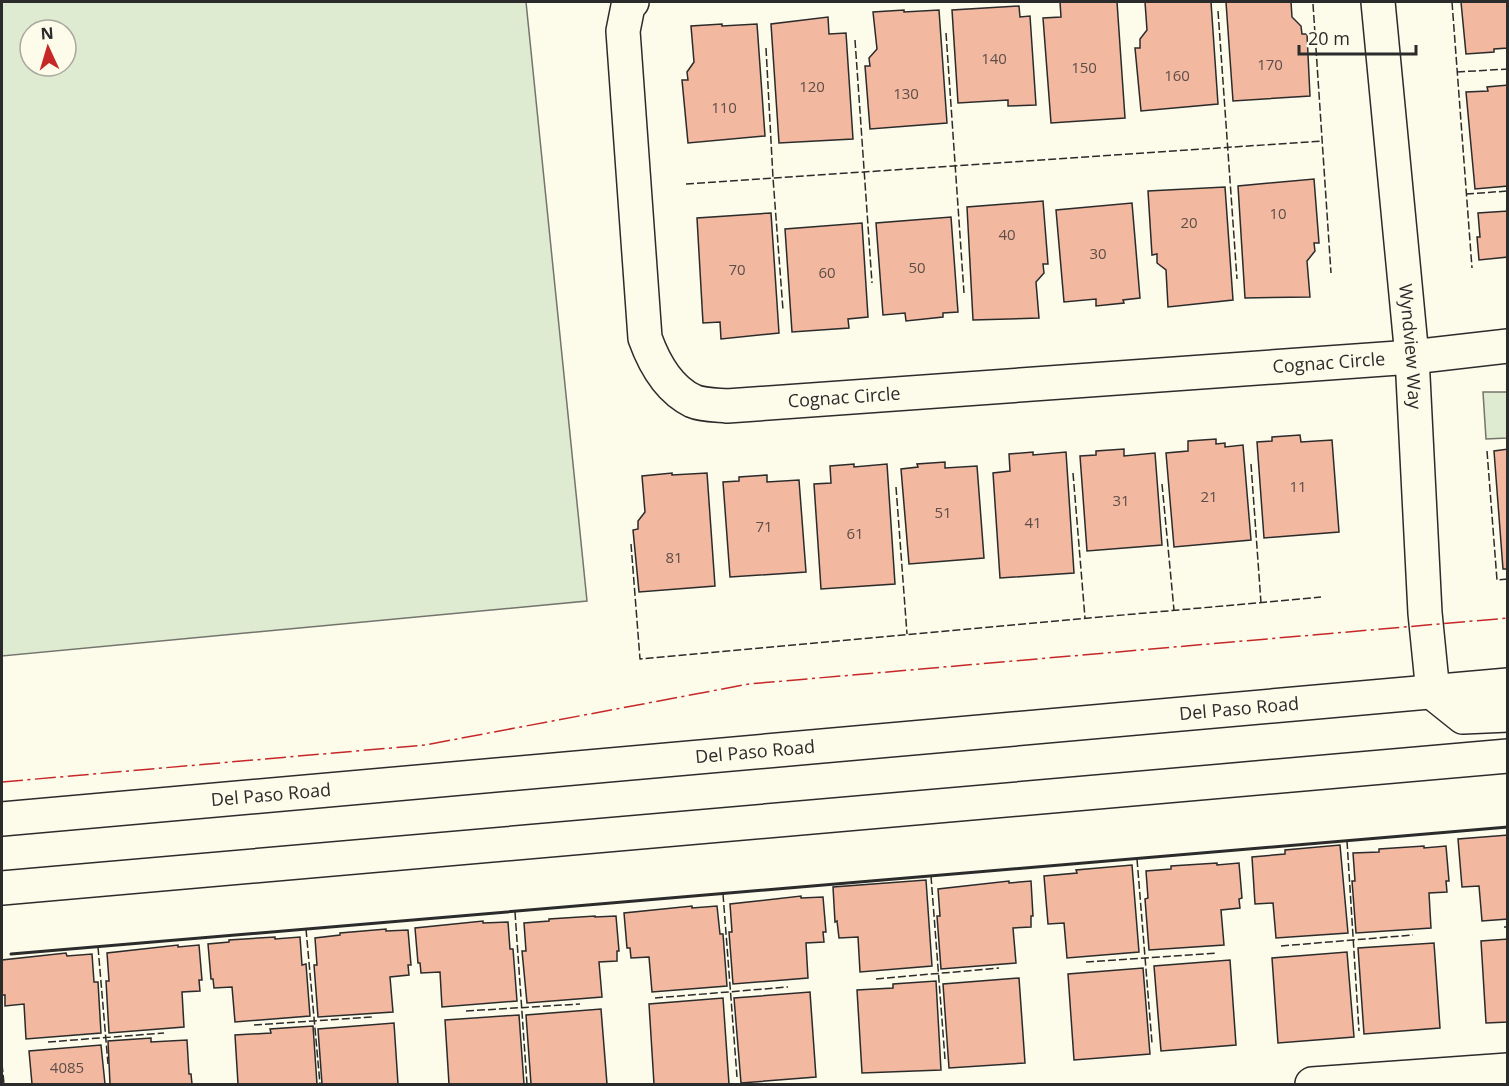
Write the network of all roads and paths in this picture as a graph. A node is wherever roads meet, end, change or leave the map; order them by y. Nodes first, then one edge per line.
1 (632, 2) edge
2 (1378, 2) edge
3 (1508, 346) edge
4 (1412, 357) junction
5 (1508, 685) edge
6 (1433, 693) junction
7 (1508, 714) edge
8 (1508, 756) edge
9 (2, 819) edge
10 (2, 888) edge
11 (1508, 1070) edge
12 (1312, 1084) edge

1 - 4 street, Cognac Circle
2 - 4 street, Wyndview Way
3 - 4 street, Cognac Circle
4 - 6 street, Wyndview Way
5 - 6 street, Del Paso Road
6 - 7 street
6 - 9 street, Del Paso Road
8 - 10 street
11 - 12 street

